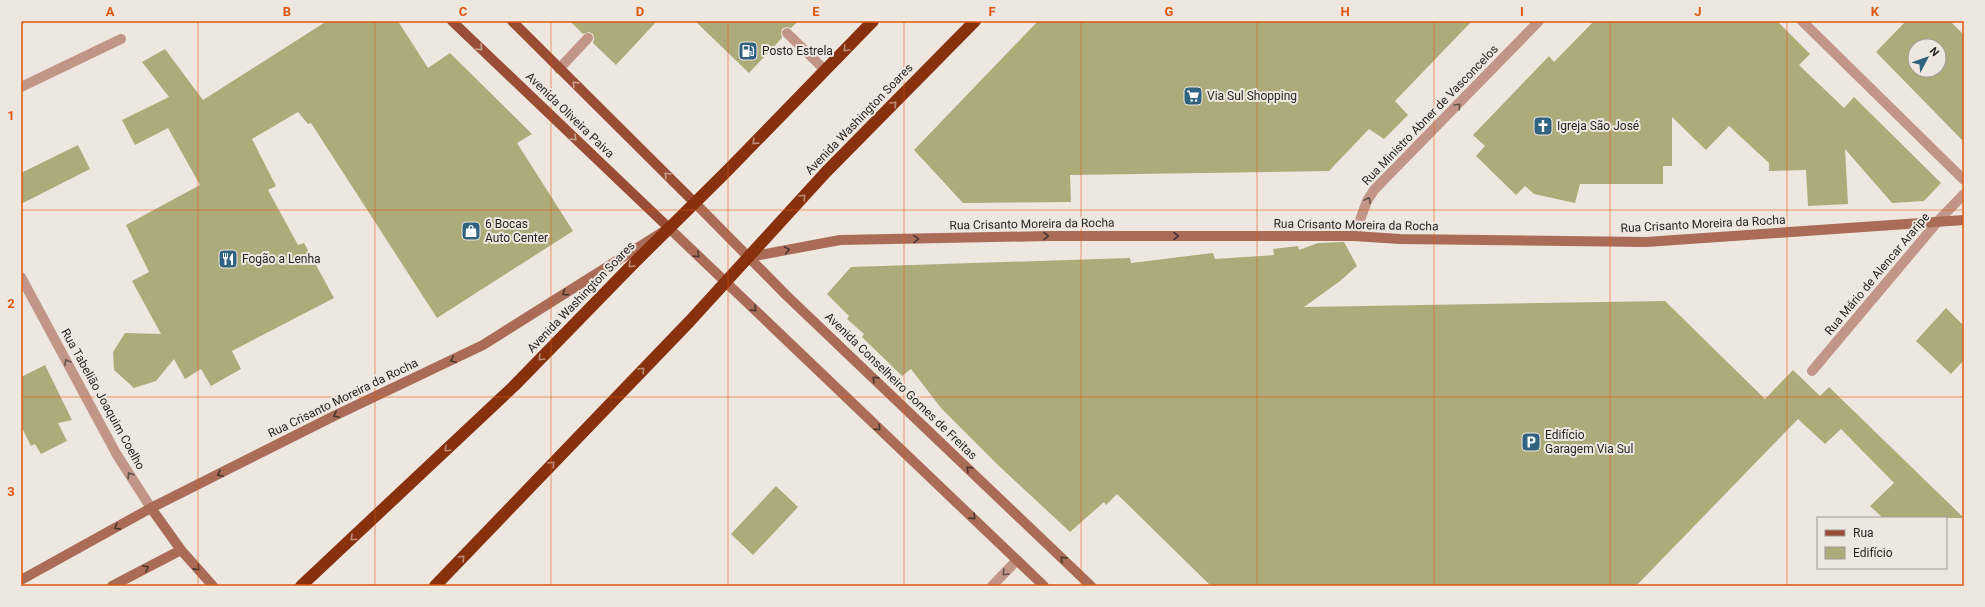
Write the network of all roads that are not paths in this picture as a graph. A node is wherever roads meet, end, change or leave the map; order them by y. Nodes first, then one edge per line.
1 (452, 21) edge
2 (512, 21) edge
3 (873, 21) edge
4 (975, 21) edge
5 (1539, 21) edge
6 (1802, 21) edge
7 (787, 33) dead end
8 (588, 38) dead end
9 (121, 39) dead end
10 (559, 69) junction
11 (825, 70) junction
12 (21, 87) edge
13 (1964, 180) edge
14 (1964, 194) edge
15 (695, 203) junction
16 (1939, 220) junction
17 (1964, 220) edge
18 (669, 228) junction
19 (1354, 236) junction
20 (748, 257) junction
21 (21, 277) edge
22 (726, 282) junction
23 (1812, 371) dead end
24 (151, 508) junction
25 (181, 550) junction
26 (1017, 560) junction
27 (21, 580) edge
28 (112, 586) edge
29 (214, 586) edge
30 (302, 586) edge
31 (435, 586) edge
32 (992, 586) edge
33 (1044, 586) edge
34 (1091, 586) edge

1 -> 18 main road, Avenida Oliveira Paiva
2 - 10 main road, Avenida Oliveira Paiva
3 -> 11 highway, Avenida Washington Soares
20 -> 4 highway, Avenida Washington Soares
19 -> 5 street, Rua Ministro Abner de Vasconcelos
6 - 13 street
7 - 11 street
8 - 10 street
9 - 12 street
15 -> 10 main road, Avenida Oliveira Paiva
11 -> 15 highway, Avenida Washington Soares
14 - 16 street, Rua Mário de Alencar Araripe
15 - 18 highway, Avenida Washington Soares
15 - 20 main road, Avenida Conselheiro Gomes de Freitas
16 - 17 main road, Rua Crisanto Moreira da Rocha
16 - 19 main road, Rua Crisanto Moreira da Rocha
16 - 23 street, Rua Mário de Alencar Araripe
18 -> 22 main road
18 -> 24 main road, Rua Crisanto Moreira da Rocha
18 -> 30 highway, Avenida Washington Soares
20 -> 19 main road, Rua Crisanto Moreira da Rocha
20 - 22 highway, Avenida Washington Soares
34 -> 20 main road, Avenida Conselheiro Gomes de Freitas
24 -> 21 street, Rua Tabelião Joaquim Coelho
22 -> 26 main road
31 -> 22 highway, Avenida Washington Soares
24 - 25 main road, Rua Tabelião Joaquim Coelho
24 -> 27 main road, Rua Crisanto Moreira da Rocha
28 -> 25 main road
25 -> 29 main road, Rua Tabelião Joaquim Coelho
26 -> 32 street
26 - 33 main road

